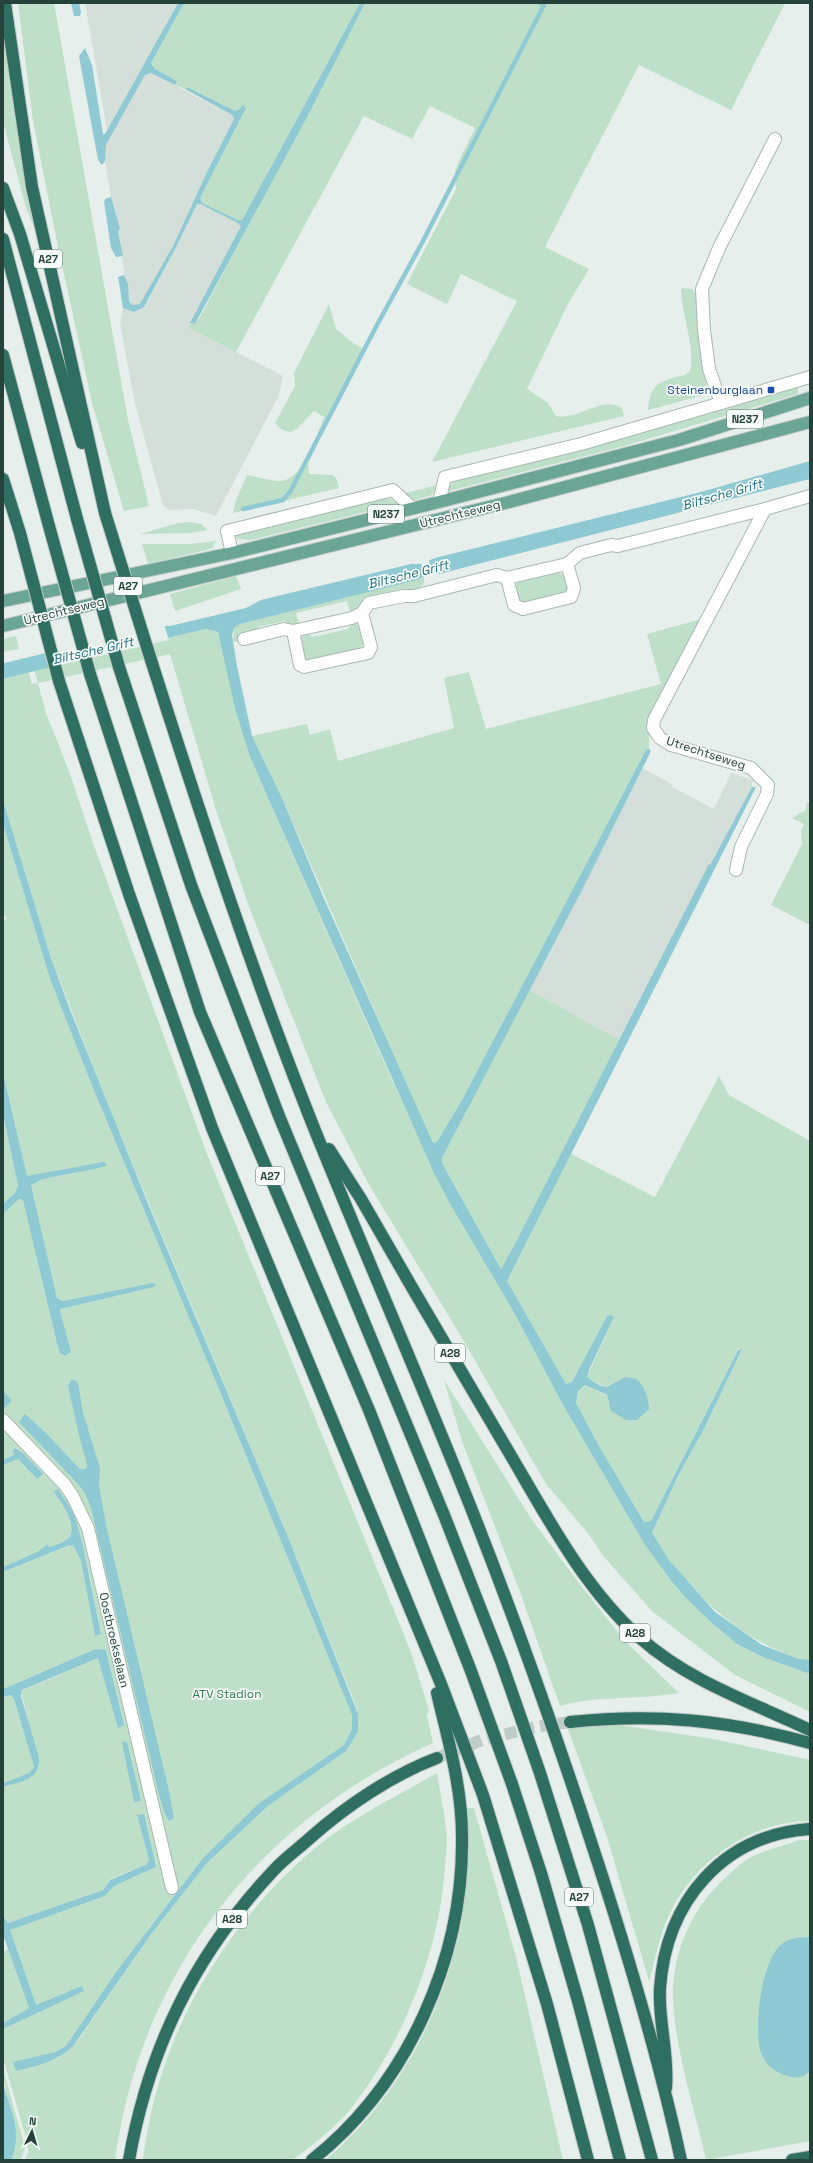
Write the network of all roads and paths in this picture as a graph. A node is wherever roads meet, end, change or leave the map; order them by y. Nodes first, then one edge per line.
1 (5, 3) edge
2 (775, 139) dead end
3 (3, 188) edge
4 (3, 239) edge
5 (3, 355) edge
6 (810, 377) edge
7 (810, 398) edge
8 (721, 403) junction
9 (810, 422) edge
10 (3, 479) edge
11 (810, 496) edge
12 (439, 502) junction
13 (412, 508) junction
14 (765, 510) junction
15 (105, 513) junction
16 (232, 552) junction
17 (567, 564) junction
18 (507, 578) junction
19 (6, 600) edge
20 (362, 613) junction
21 (3, 626) edge
22 (293, 631) junction
23 (244, 639) dead end
24 (736, 870) dead end
25 (313, 1124) junction
26 (3, 1420) edge
27 (430, 1658) junction
28 (570, 1722) tunnel mouth
29 (810, 1730) edge
30 (810, 1743) edge
31 (438, 1758) tunnel mouth
32 (810, 1829) edge
33 (172, 1888) dead end
34 (666, 2099) junction
35 (810, 2157) edge
36 (129, 2160) edge
37 (312, 2160) edge
38 (588, 2160) edge
39 (620, 2160) edge
40 (652, 2160) edge
41 (681, 2160) edge
42 (792, 2160) edge

1 - 15 highway, A27
2 - 8 street
3 - 15 highway, A27
4 - 40 highway, A27, bridge
5 - 39 highway, A27, bridge
6 - 8 street, Utrechtseweg
7 - 12 main road, Utrechtseweg / N237
8 - 12 street, Utrechtseweg
9 - 21 main road, Utrechtseweg / N237
10 - 27 highway, bridge
11 - 14 street
12 - 13 main road, Utrechtseweg / N237
13 - 16 main road, Utrechtseweg / N237
13 - 16 street, Utrechtseweg
14 - 17 street
14 - 24 street, Utrechtseweg
15 - 25 highway, A27, bridge
16 - 19 main road, Utrechtseweg / N237
17 - 18 street
17 - 18 street
18 - 20 street
20 - 22 street
20 - 22 street
22 - 23 street
25 - 29 highway, A28
25 - 34 highway, A27
26 - 33 street, Oostbroekselaan
27 - 37 highway
27 - 38 highway
28 - 30 highway
31 - 36 highway, A28
32 - 34 highway, A27
34 - 41 highway, A27
35 - 42 highway

